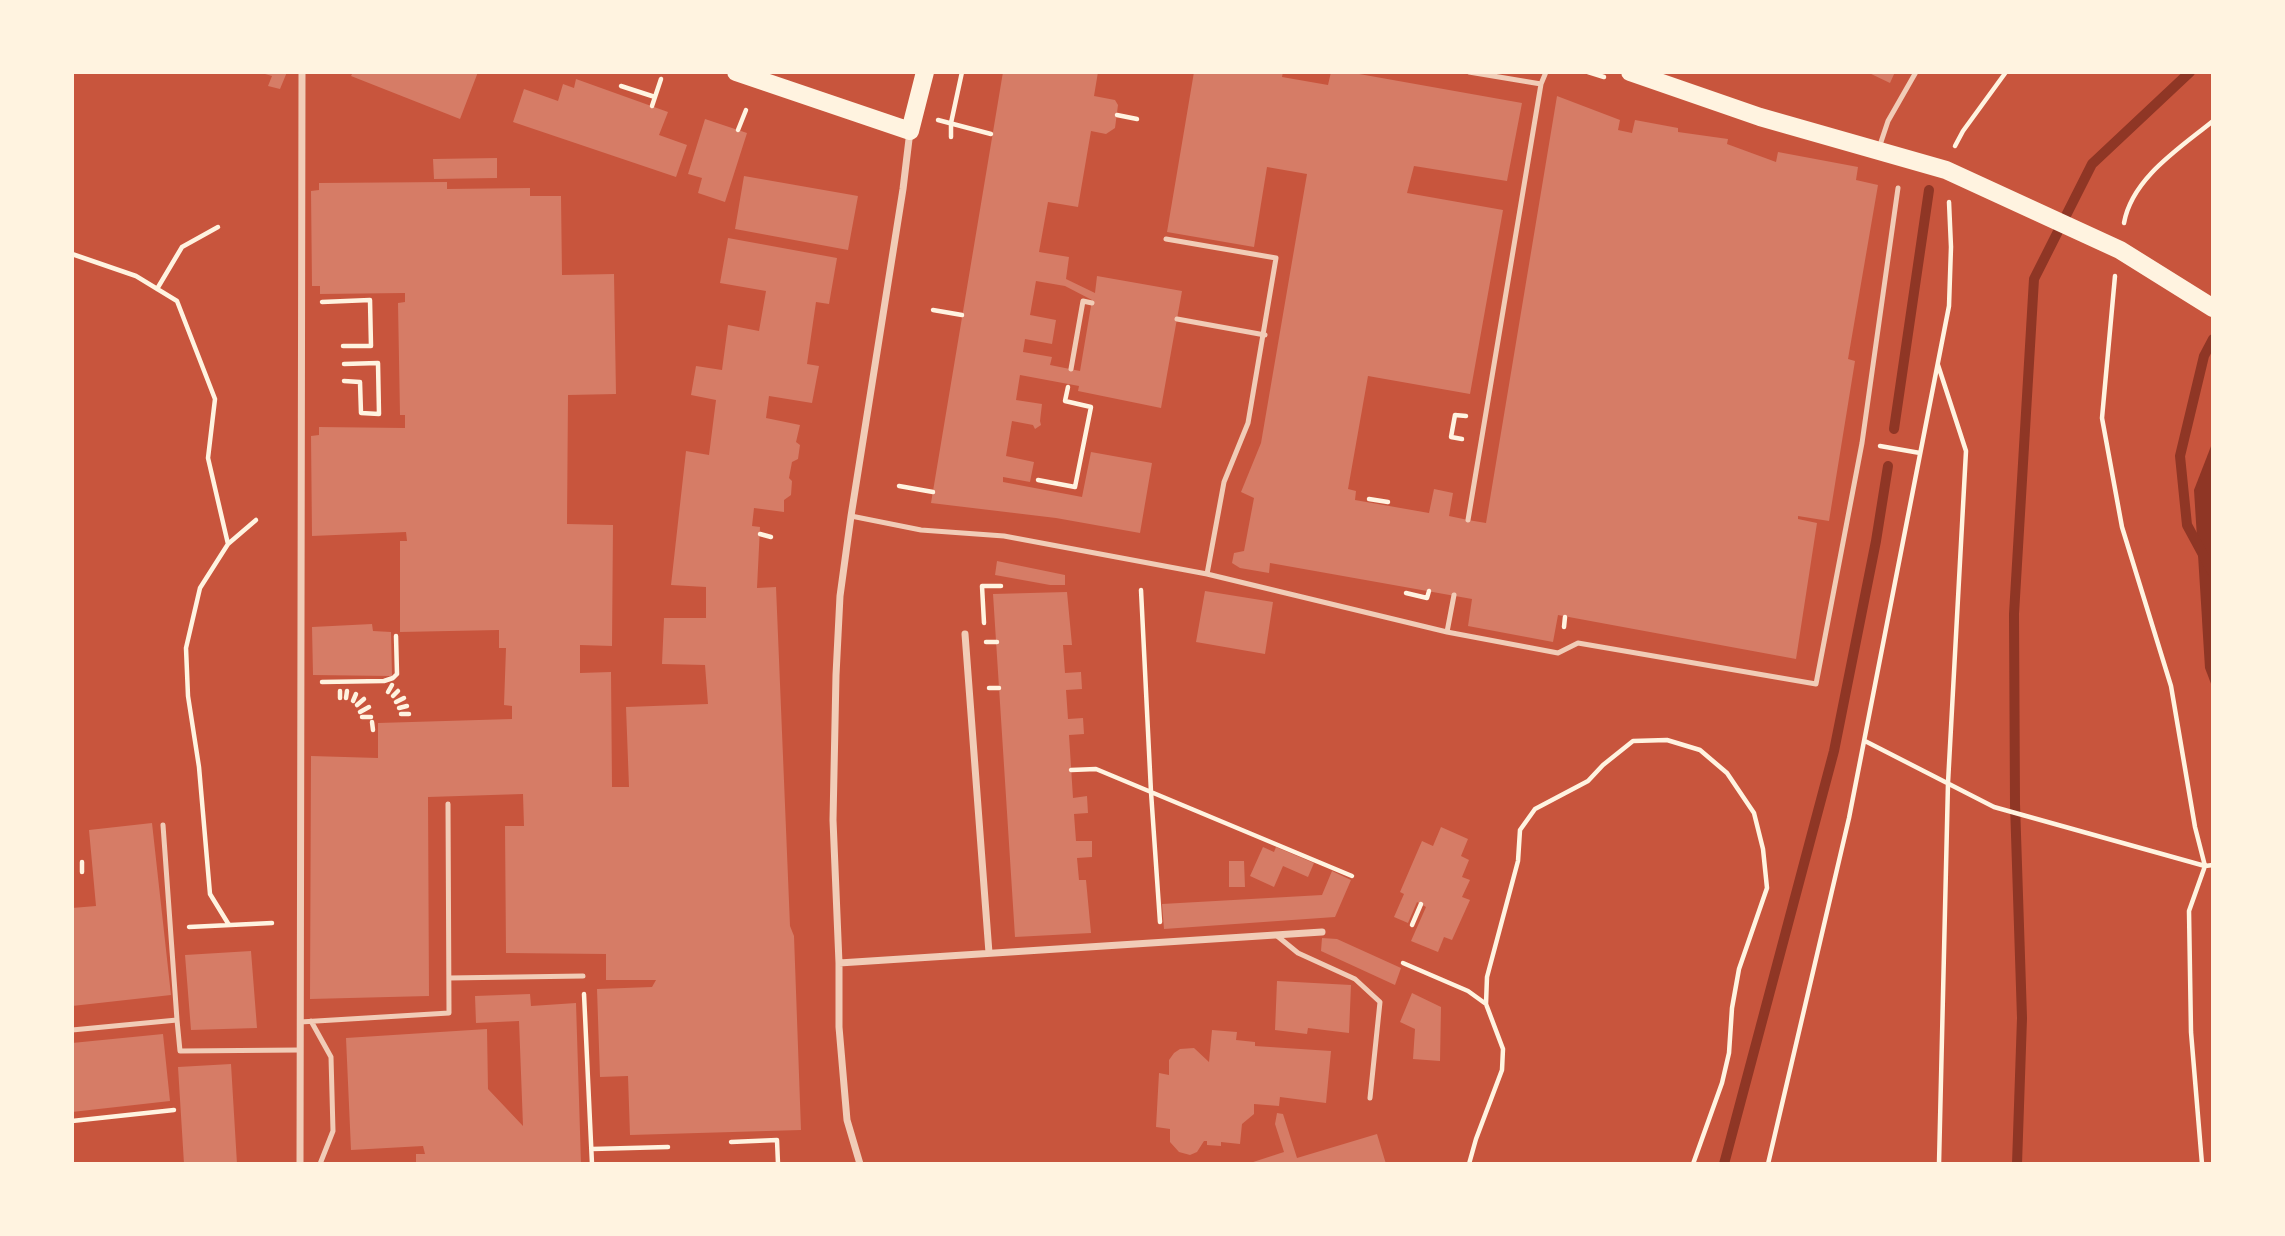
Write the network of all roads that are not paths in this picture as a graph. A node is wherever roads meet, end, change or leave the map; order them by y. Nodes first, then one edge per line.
1 (302, 72) edge
2 (736, 72) edge
3 (925, 72) edge
4 (1469, 72) edge
5 (1546, 72) edge
6 (1630, 72) edge
7 (1916, 72) edge
8 (1541, 84) junction
9 (912, 122) junction
10 (1878, 151) junction
11 (1898, 188) dead end
12 (1166, 239) dead end
13 (1092, 303) dead end
14 (2206, 303) edge
15 (1177, 319) dead end
16 (1265, 335) junction
17 (1071, 369) dead end
18 (851, 516) junction
19 (1468, 520) dead end
20 (1208, 574) junction
21 (1454, 595) dead end
22 (1447, 632) junction
23 (965, 634) dead end
24 (448, 804) dead end
25 (163, 825) dead end
26 (1322, 932) dead end
27 (1276, 935) junction
28 (989, 953) junction
29 (839, 963) junction
30 (583, 976) road end
31 (449, 978) junction
32 (177, 1020) junction
33 (312, 1021) junction
34 (300, 1022) junction
35 (72, 1030) edge
36 (300, 1050) junction
37 (1370, 1098) dead end
38 (300, 1164) edge
39 (320, 1164) edge
40 (860, 1164) edge

1 - 34 street
2 - 9 main road
3 - 9 main road
4 - 8 lane
5 - 8 lane
6 - 10 main road
7 - 10 lane
8 - 19 lane
9 - 18 street
10 - 14 main road
11 - 22 lane
12 - 16 lane
13 - 17 lane
15 - 16 lane
16 - 20 lane
18 - 20 lane
18 - 29 street
20 - 22 lane
21 - 22 lane
23 - 28 street
24 - 31 lane
25 - 32 lane
26 - 27 street
27 - 28 street
27 - 37 lane
28 - 29 street
29 - 40 street
30 - 31 lane
31 - 33 lane
32 - 35 lane
32 - 36 lane
33 - 34 lane
33 - 39 lane
34 - 36 street
36 - 38 street

